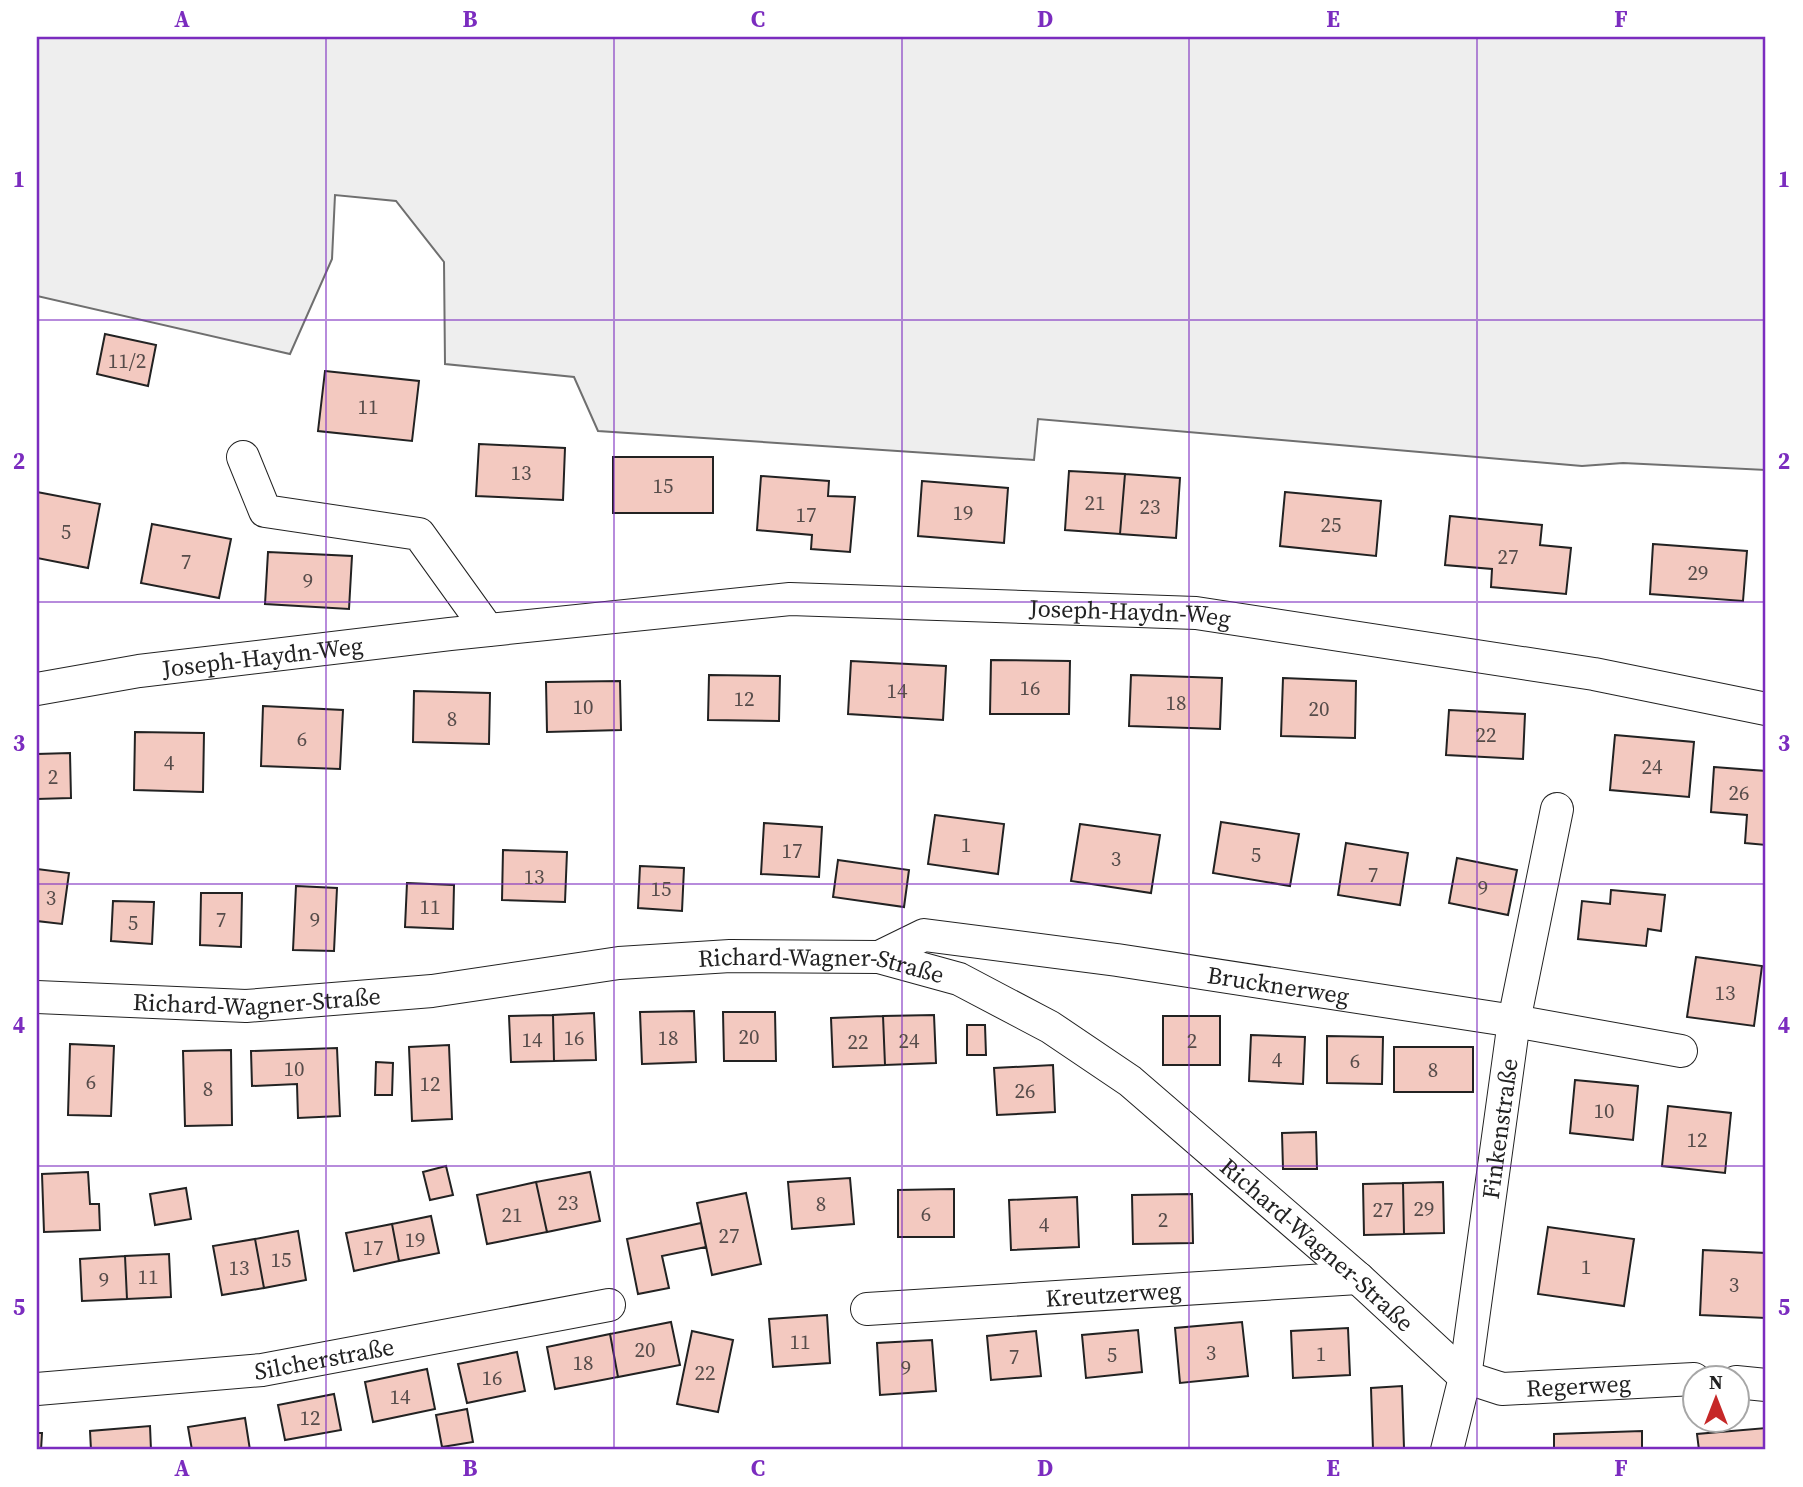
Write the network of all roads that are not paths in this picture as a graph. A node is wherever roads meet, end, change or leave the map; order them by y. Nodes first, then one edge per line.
1 (243, 457) dead end
2 (488, 630) junction
3 (37, 689) edge
4 (1766, 709) edge
5 (1557, 810) dead end
6 (879, 957) junction
7 (37, 997) edge
8 (1514, 1020) junction
9 (1681, 1051) dead end
10 (1358, 1278) junction
11 (610, 1306) dead end
12 (867, 1309) dead end
13 (1465, 1377) junction
14 (1680, 1379) edge
15 (37, 1389) edge
16 (1447, 1450) edge

1 - 2 street
2 - 3 street, Joseph-Haydn-Weg
2 - 4 street, Joseph-Haydn-Weg
5 - 8 street, Finkenstraße
6 - 7 street, Richard-Wagner-Straße
6 - 8 street, Brucknerweg
6 - 10 street, Richard-Wagner-Straße
8 - 9 street, Brucknerweg
8 - 13 street, Finkenstraße
10 - 12 street, Kreutzerweg
10 - 13 street, Richard-Wagner-Straße
11 - 15 street, Silcherstraße
13 - 14 street, Regerweg
13 - 16 street, Finkenstraße

